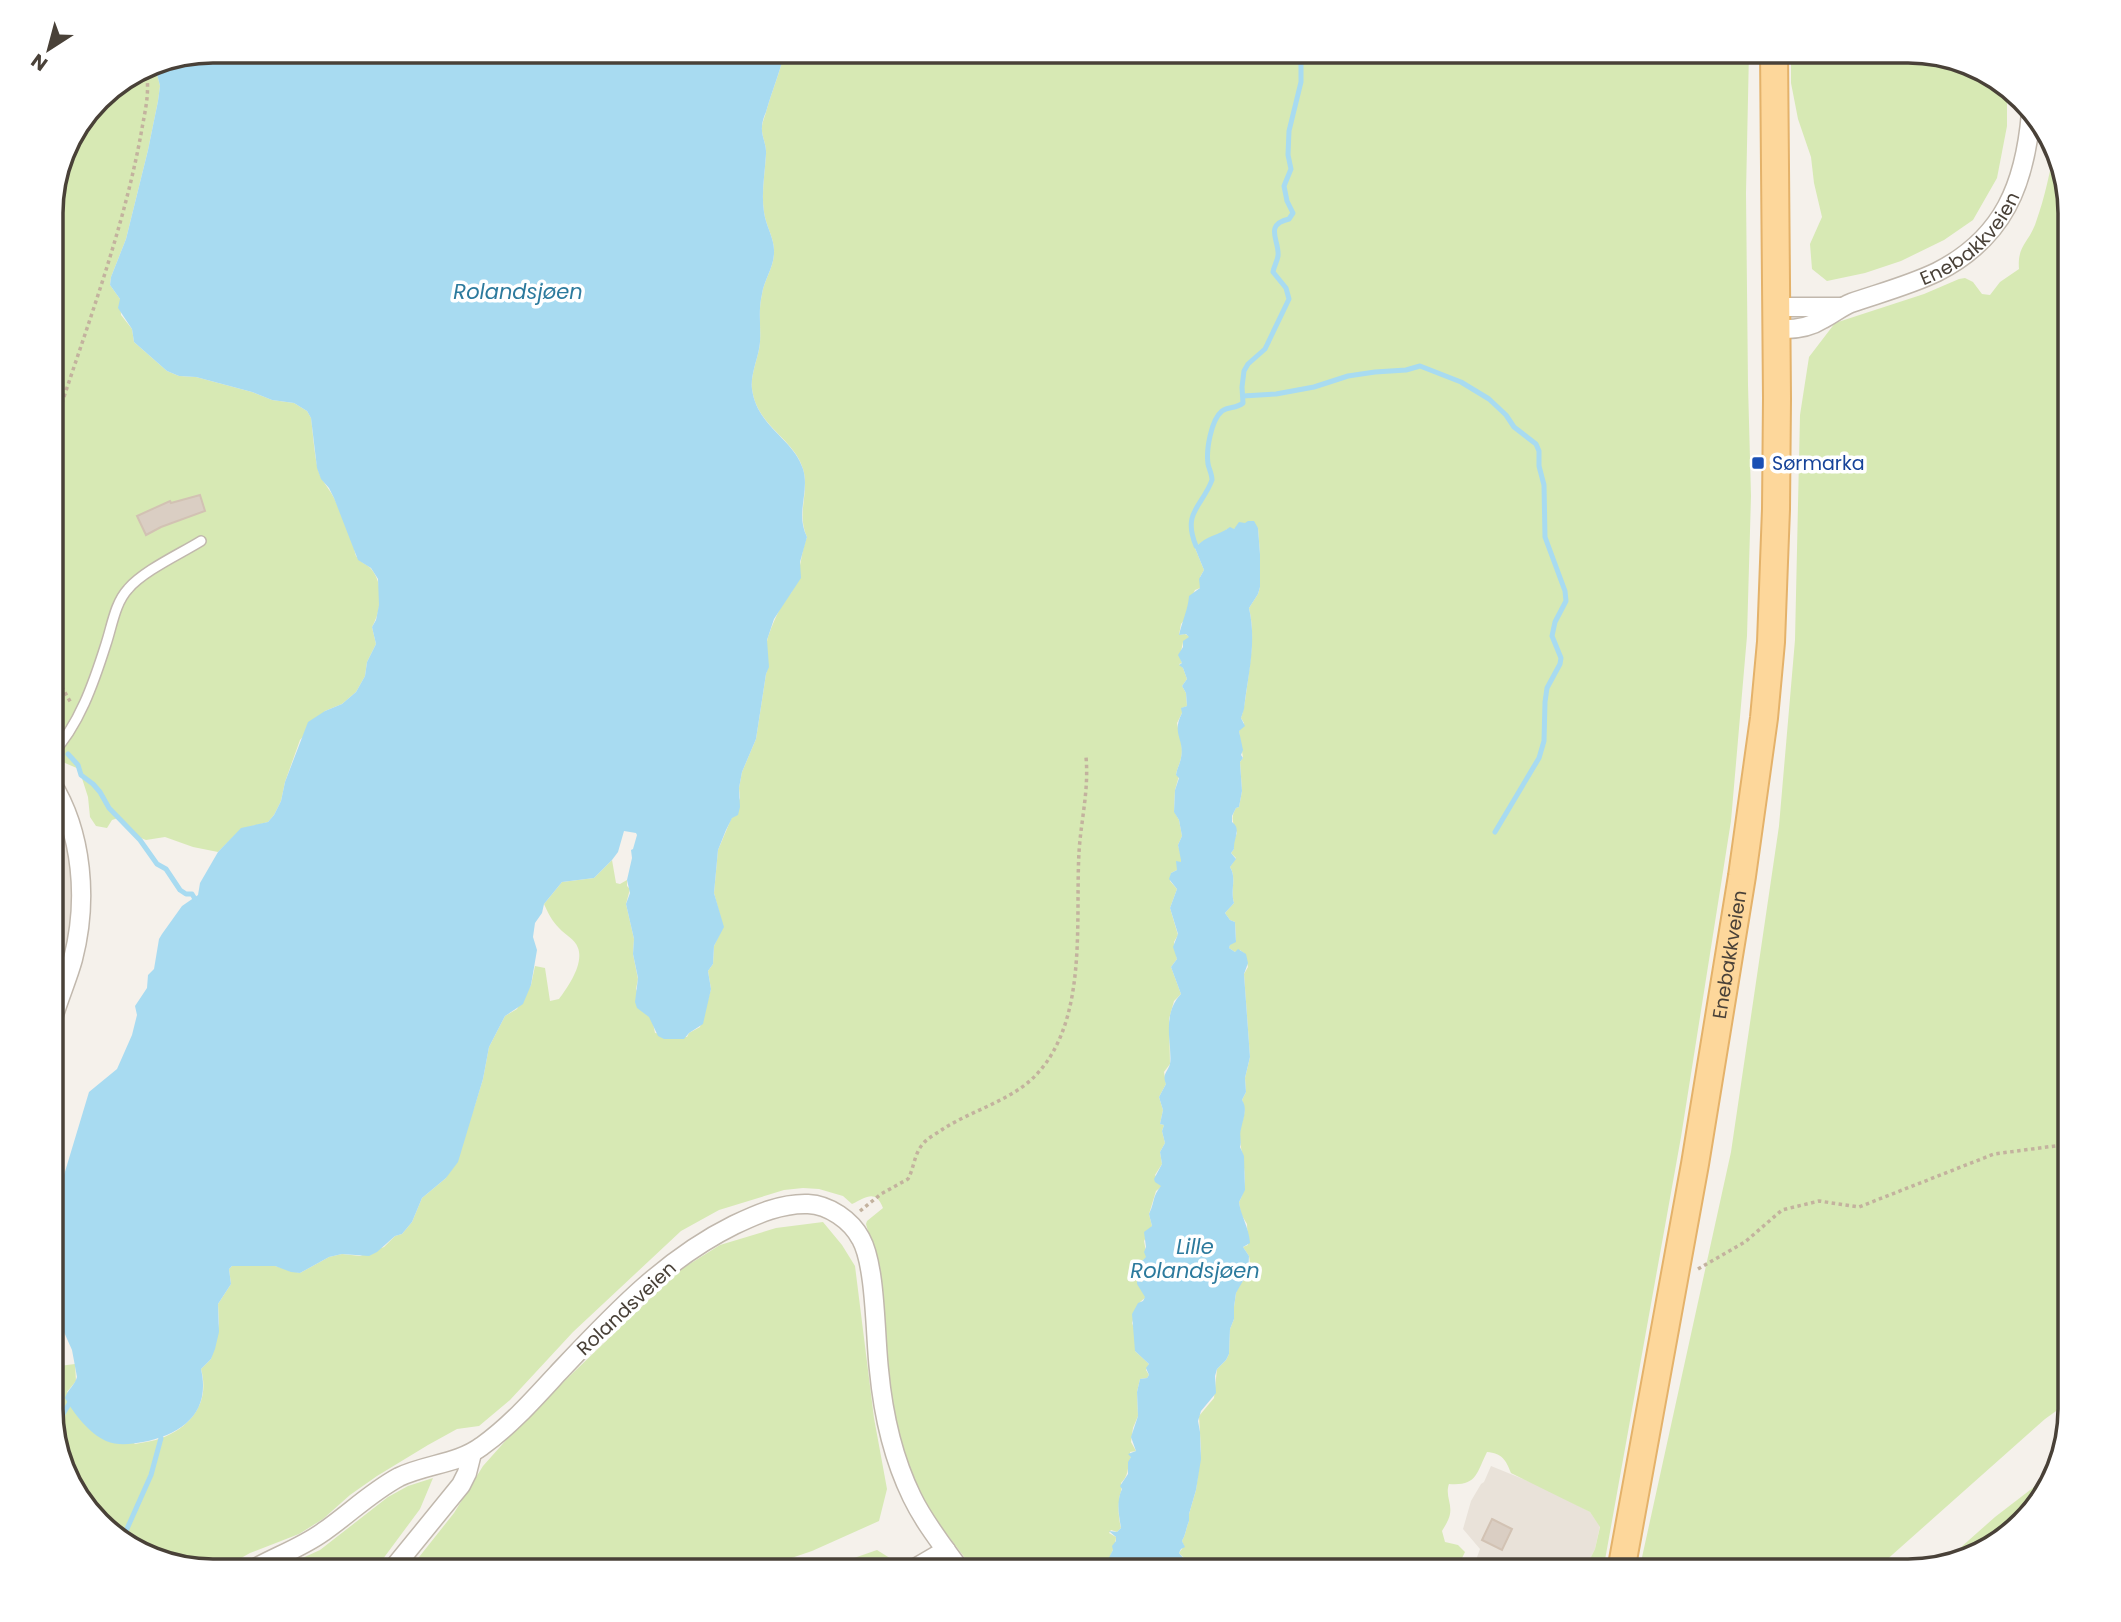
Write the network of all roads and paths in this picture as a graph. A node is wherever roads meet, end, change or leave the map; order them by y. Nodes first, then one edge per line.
1 (1774, 63) edge
2 (148, 77) edge
3 (2030, 125) edge
4 (1777, 318) junction
5 (63, 400) edge
6 (201, 541) dead end
7 (63, 689) edge
8 (78, 715) junction
9 (63, 741) edge
10 (1086, 757) dead end
11 (63, 804) edge
12 (63, 990) edge
13 (2058, 1146) edge
14 (848, 1222) junction
15 (1674, 1280) junction
16 (472, 1453) junction
17 (946, 1550) junction
18 (272, 1559) edge
19 (401, 1559) edge
20 (931, 1559) edge
21 (952, 1559) edge
22 (1623, 1559) edge

1 - 4 main road, Enebakkveien
2 - 5 path
3 - 4 street, Enebakkveien
4 - 15 main road, Enebakkveien
6 - 8 lane
7 - 8 path
8 - 9 lane
10 - 14 path
11 - 12 street
13 - 15 path
14 - 16 street, Rolandsveien
14 - 17 street
15 - 22 main road, Enebakkveien
16 - 18 street, Rolandsveien
16 - 19 street
17 - 20 street
17 - 21 street

